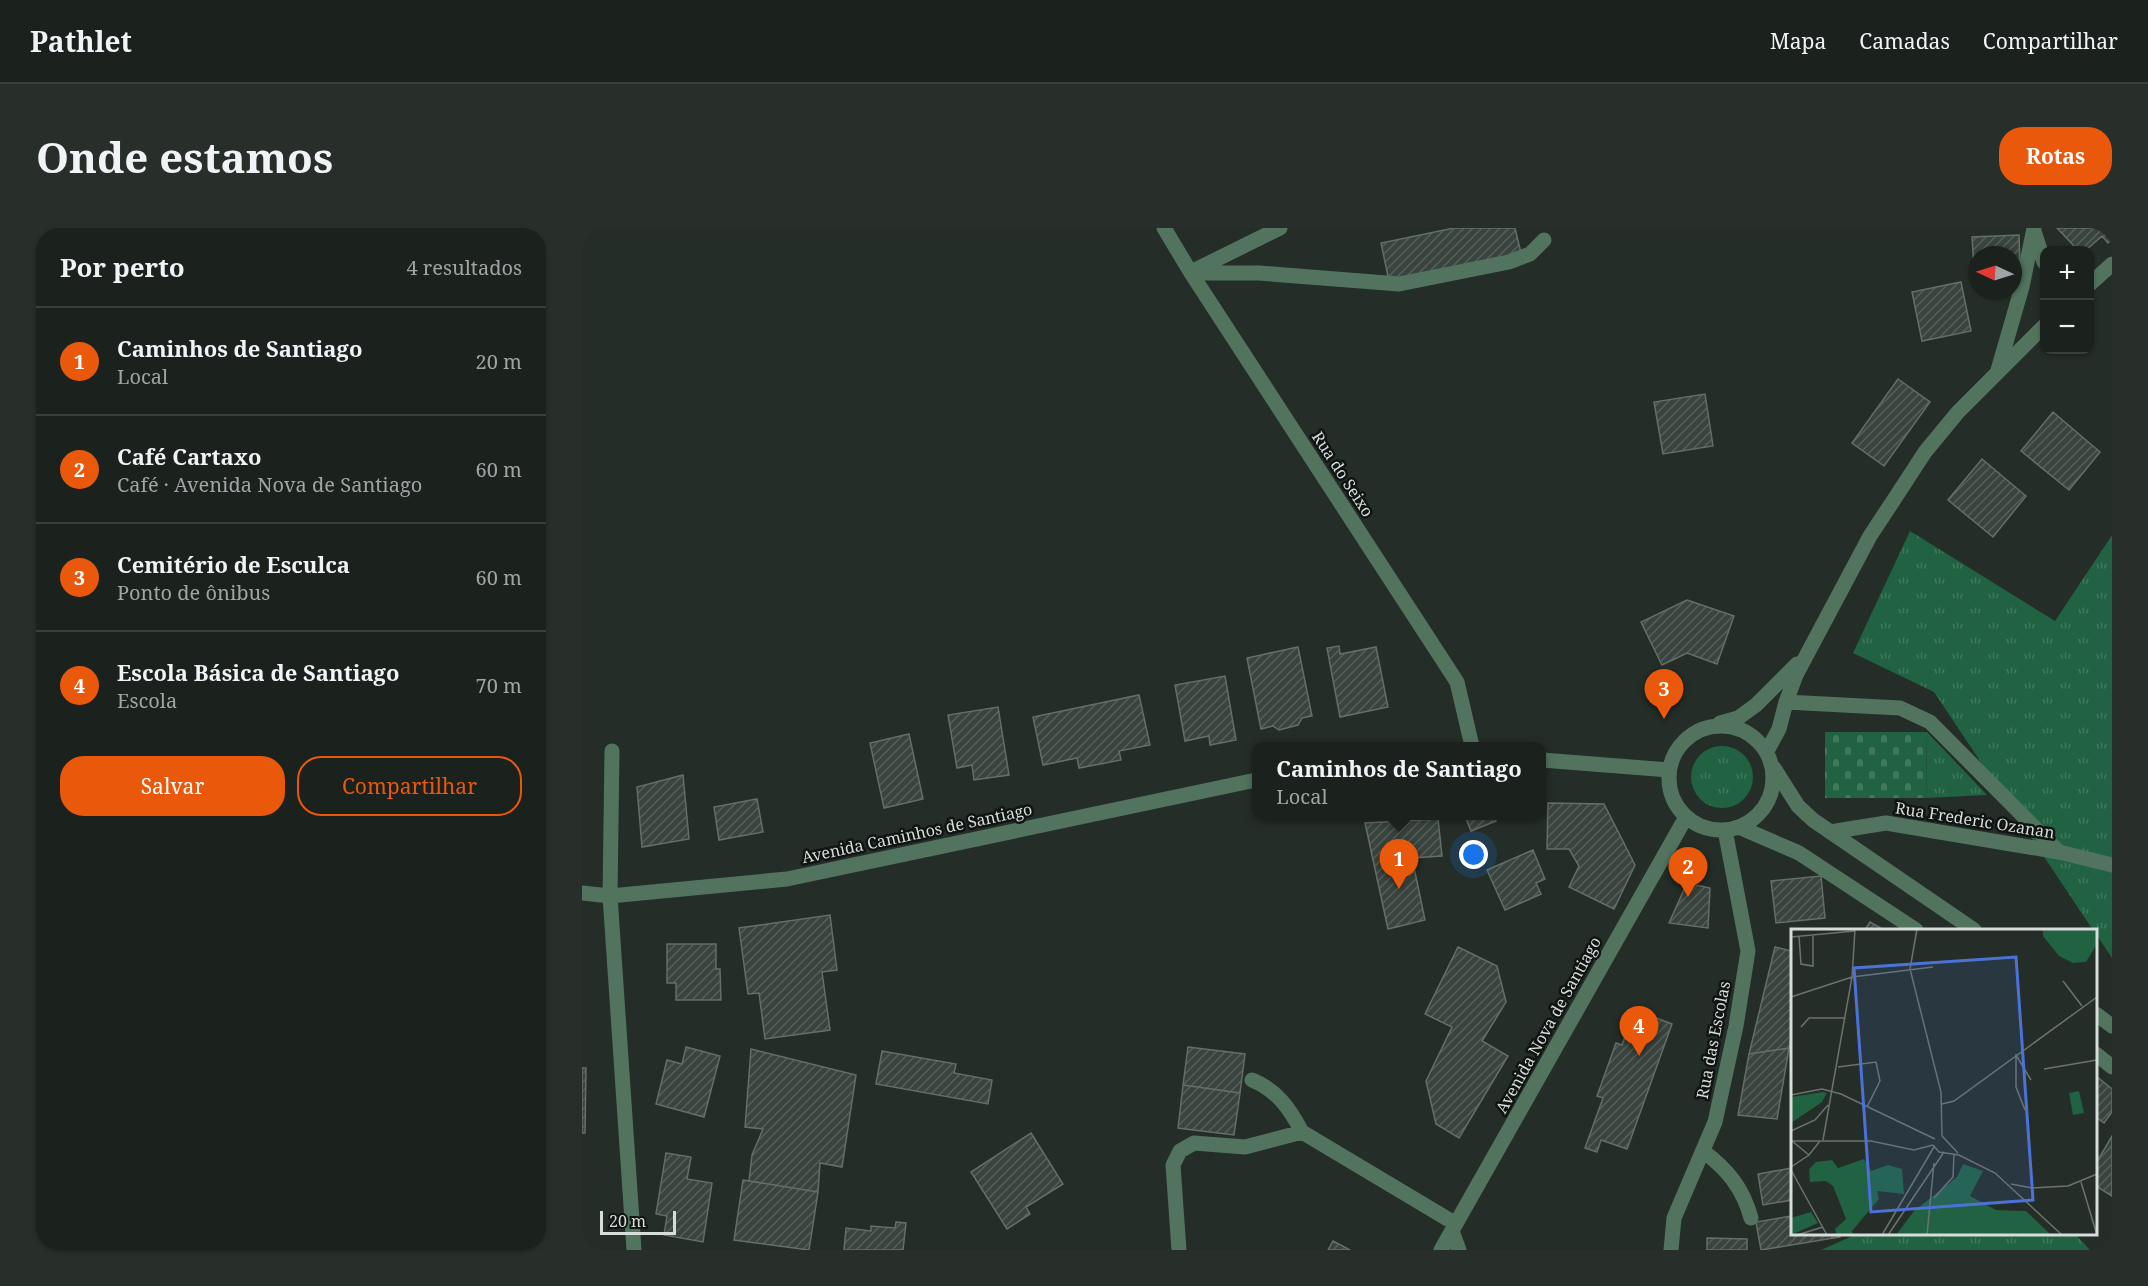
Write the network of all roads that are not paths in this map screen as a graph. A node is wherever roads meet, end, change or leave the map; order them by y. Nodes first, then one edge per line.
1 (1164, 228) edge
2 (1280, 228) edge
3 (2034, 229) edge
4 (1544, 240) dead end
5 (2040, 249) edge
6 (2112, 264) edge
7 (1191, 273) junction
8 (2094, 280) edge
9 (2040, 330) edge
10 (1997, 373) junction
11 (1810, 648) junction
12 (1786, 702) junction
13 (1713, 725) junction
14 (1471, 742) edge
15 (612, 751) dead end
16 (1767, 751) junction
17 (1546, 760) edge
18 (1773, 766) junction
19 (1669, 770) junction
20 (1252, 781) edge
21 (1686, 817) junction
22 (1732, 829) junction
23 (1830, 832) junction
24 (2059, 852) junction
25 (2112, 865) edge
26 (582, 892) edge
27 (610, 896) junction
28 (1914, 929) edge
29 (1973, 929) edge
30 (2097, 1015) edge
31 (2112, 1026) edge
32 (2097, 1054) edge
33 (2112, 1066) edge
34 (1252, 1080) dead end
35 (1302, 1132) junction
36 (1703, 1151) junction
37 (1751, 1218) dead end
38 (1454, 1227) junction
39 (634, 1250) edge
40 (1179, 1250) edge
41 (1441, 1250) edge
42 (1459, 1250) edge
43 (1671, 1250) edge

1 - 7 street, Rua do Seixo
2 - 7 street
3 - 5 street
3 - 10 street
4 - 7 street
6 - 8 street
7 - 14 street, Rua do Seixo
9 - 10 street
10 - 11 street
11 - 12 street
11 - 13 street
12 - 16 street
12 - 24 street
13 - 16 street
13 - 19 street
15 - 27 street
16 - 18 street
17 - 19 street
18 - 22 street
18 - 23 street
19 - 21 street
20 - 27 street, Avenida Caminhos de Santiago
21 - 22 street
21 - 38 street, Avenida Nova de Santiago
22 - 28 street
22 - 36 street, Rua das Escolas
23 - 24 street, Rua Frederic Ozanan
23 - 29 street
24 - 25 street, Rua Frederic Ozanan
26 - 27 street, Avenida Caminhos de Santiago
27 - 39 street
30 - 31 street
32 - 33 street
34 - 35 street
35 - 38 street
35 - 40 street
36 - 37 street
36 - 43 street, Rua das Escolas
38 - 41 street, Avenida Nova de Santiago
38 - 42 street

